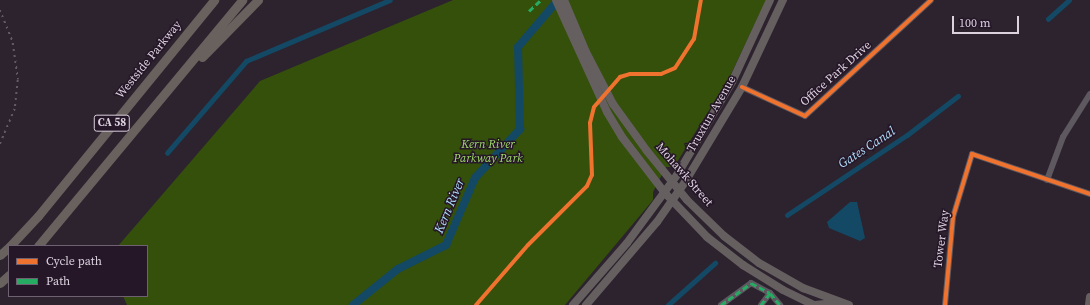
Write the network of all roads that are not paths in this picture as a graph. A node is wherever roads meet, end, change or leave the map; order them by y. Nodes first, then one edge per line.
1 (214, 0) edge
2 (242, 0) edge
3 (258, 0) edge
4 (556, 0) edge
5 (564, 0) edge
6 (770, 0) edge
7 (783, 0) edge
8 (931, 0) edge
9 (742, 87) junction
10 (1090, 94) edge
11 (157, 104) junction
12 (1047, 180) junction
13 (671, 182) junction
14 (679, 190) junction
15 (665, 193) junction
16 (1090, 194) edge
17 (672, 201) junction
18 (10, 245) edge
19 (39, 245) edge
20 (719, 246) junction
21 (8, 247) edge
22 (744, 252) junction
23 (0, 255) edge
24 (8, 276) edge
25 (0, 283) edge
26 (770, 294) junction
27 (1090, 297) edge
28 (845, 304) edge
29 (573, 305) edge
30 (586, 305) edge
31 (721, 305) edge
32 (761, 305) edge
33 (780, 305) edge
34 (814, 305) edge
35 (945, 305) edge
36 (1089, 305) edge

1 - 18 highway, Westside Parkway / CA 58
2 - 11 highway
3 - 11 highway
4 - 15 main road, Mohawk Street
5 - 13 main road, Mohawk Street
6 - 13 main road, Truxtun Avenue
7 - 9 main road, Truxtun Avenue
8 - 9 street, Office Park Drive
9 - 14 main road, Truxtun Avenue
10 - 12 street
11 - 19 highway, CA 58
12 - 16 street
12 - 35 street, Tower Way
13 - 14 main road, Mohawk Street
13 - 15 main road, Truxtun Avenue
14 - 17 main road, Truxtun Avenue
14 - 22 main road, Mohawk Street
15 - 17 main road, Mohawk Street
15 - 29 main road, Truxtun Avenue
17 - 20 main road, Mohawk Street
17 - 30 main road, Truxtun Avenue
20 - 22 main road
20 - 34 main road, Mohawk Street
21 - 23 highway, Westside Parkway / CA 58
22 - 28 main road, Mohawk Street
24 - 25 highway
26 - 31 street
26 - 32 street
26 - 33 street
27 - 36 main road
28 - 34 main road

